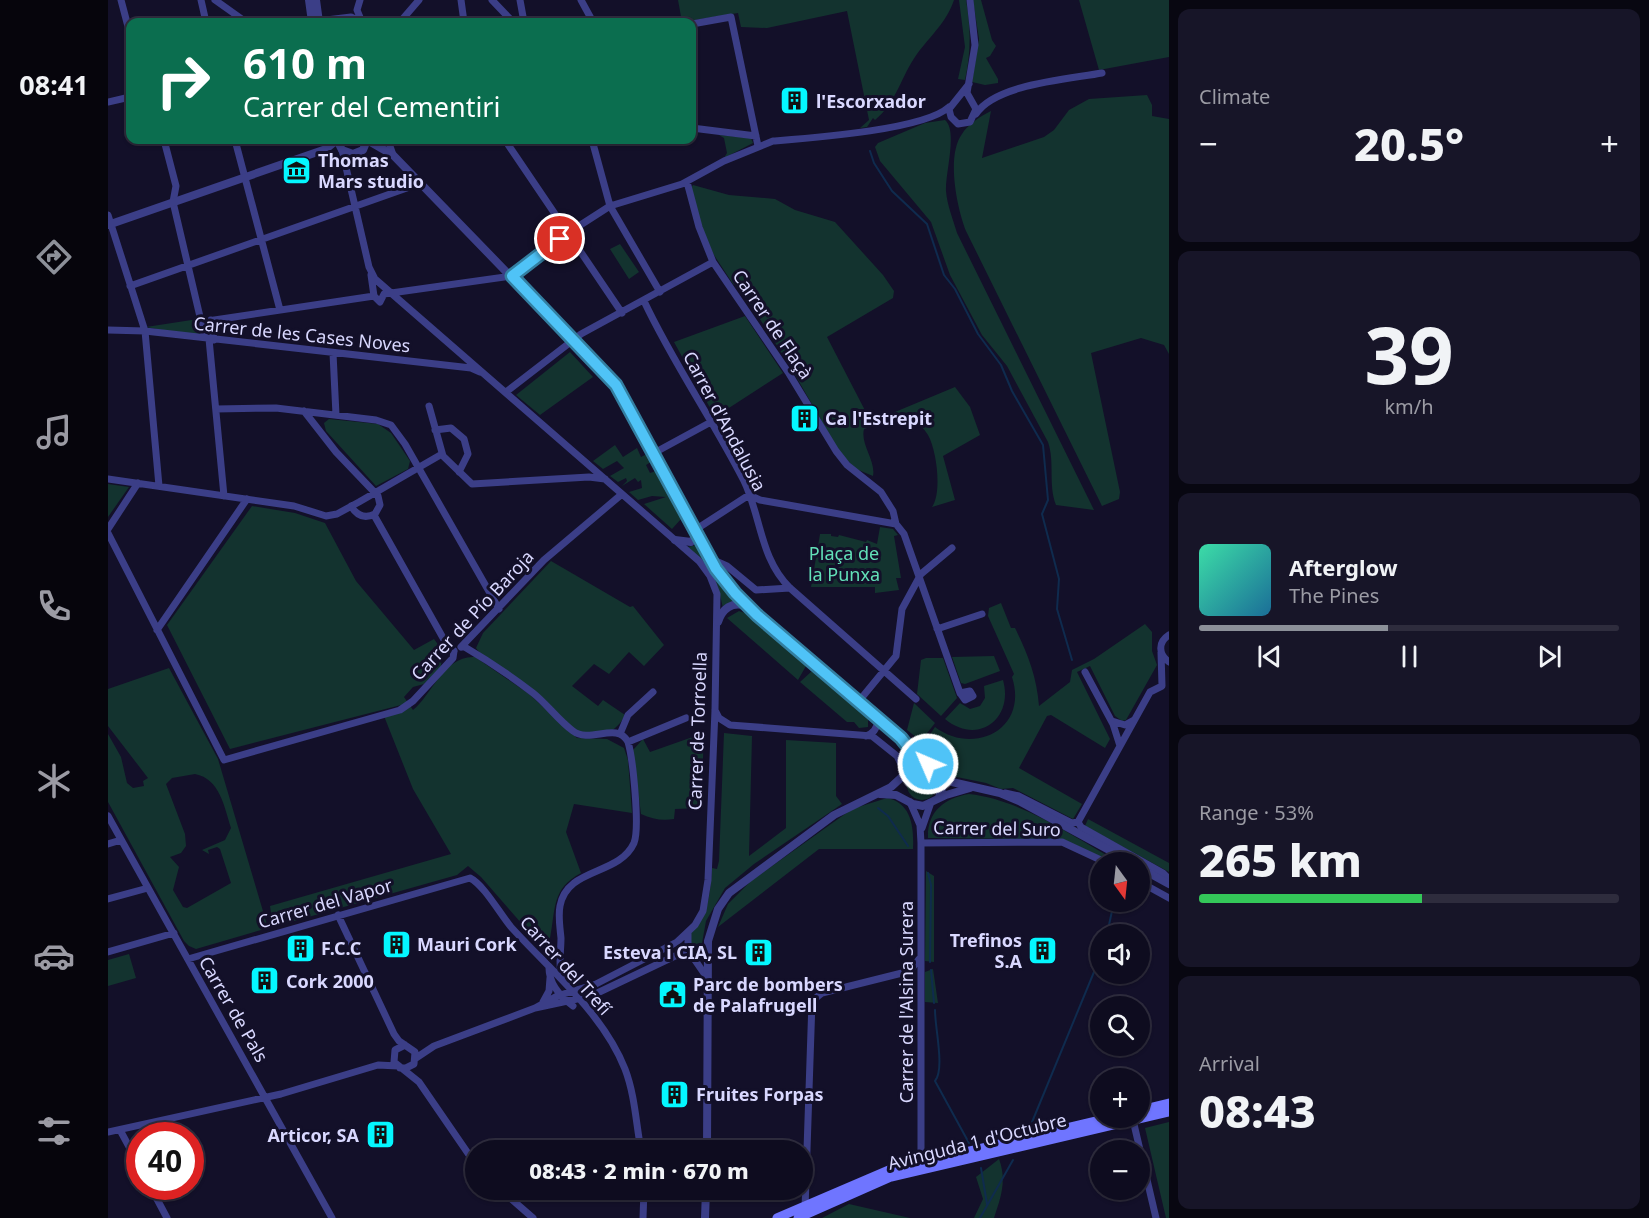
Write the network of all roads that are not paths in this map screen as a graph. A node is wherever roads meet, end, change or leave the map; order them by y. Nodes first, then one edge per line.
1 (121, 0) edge
2 (201, 0) edge
3 (215, 0) edge
4 (309, 0) edge
5 (316, 0) edge
6 (419, 0) edge
7 (461, 0) edge
8 (492, 0) edge
9 (520, 0) edge
10 (581, 0) edge
11 (970, 0) edge
12 (360, 1) edge
13 (522, 12) junction
14 (348, 17) junction
15 (205, 18) edge
16 (240, 18) edge
17 (315, 18) edge
18 (316, 18) edge
19 (342, 18) edge
20 (355, 18) edge
21 (360, 18) edge
22 (403, 18) edge
23 (463, 18) edge
24 (509, 18) edge
25 (518, 18) edge
26 (523, 18) edge
27 (591, 18) edge
28 (126, 19) edge
29 (696, 23) edge
30 (1102, 73) dead end
31 (969, 84) junction
32 (126, 98) edge
33 (958, 98) junction
34 (972, 101) junction
35 (989, 101) junction
36 (108, 102) edge
37 (950, 107) junction
38 (976, 114) junction
39 (935, 116) junction
40 (951, 117) junction
41 (696, 128) edge
42 (754, 136) junction
43 (773, 141) junction
44 (165, 144) edge
45 (236, 144) edge
46 (338, 144) edge
47 (367, 144) edge
48 (376, 144) edge
49 (389, 144) edge
50 (508, 144) edge
51 (593, 144) edge
52 (758, 146) junction
53 (391, 153) junction
54 (245, 177) junction
55 (687, 182) junction
56 (421, 183) junction
57 (173, 202) junction
58 (610, 206) junction
59 (355, 207) junction
60 (108, 215) edge
61 (110, 225) edge
62 (568, 233) junction
63 (261, 238) junction
64 (713, 262) junction
65 (188, 265) junction
66 (369, 267) junction
67 (512, 276) junction
68 (130, 285) junction
69 (660, 292) junction
70 (392, 294) junction
71 (374, 296) junction
72 (644, 301) junction
73 (280, 310) junction
74 (622, 313) junction
75 (211, 320) junction
76 (201, 322) junction
77 (108, 330) edge
78 (145, 331) junction
79 (209, 339) junction
80 (574, 340) junction
81 (333, 352) junction
82 (490, 378) junction
83 (506, 392) junction
84 (429, 406) dead end
85 (216, 409) junction
86 (304, 411) junction
87 (323, 413) junction
88 (336, 415) junction
89 (711, 422) junction
90 (435, 430) junction
91 (319, 431) junction
92 (654, 453) junction
93 (442, 454) junction
94 (419, 467) junction
95 (459, 472) junction
96 (108, 479) edge
97 (605, 479) junction
98 (138, 483) junction
99 (159, 486) junction
100 (375, 493) junction
101 (622, 494) junction
102 (749, 495) junction
103 (224, 496) junction
104 (247, 499) junction
105 (351, 507) junction
106 (374, 515) junction
107 (896, 524) junction
108 (695, 530) junction
109 (108, 531) edge
110 (675, 540) junction
111 (952, 549) dead end
112 (709, 558) junction
113 (919, 579) junction
114 (790, 588) junction
115 (499, 609) junction
116 (752, 609) junction
117 (982, 614) dead end
118 (718, 622) junction
119 (937, 629) junction
120 (157, 630) junction
121 (1169, 635) edge
122 (463, 646) junction
123 (454, 651) junction
124 (1161, 652) junction
125 (1169, 662) edge
126 (885, 671) junction
127 (1085, 672) dead end
128 (1166, 673) edge
129 (653, 692) dead end
130 (960, 693) dead end
131 (916, 699) dead end
132 (859, 701) junction
133 (715, 710) junction
134 (872, 713) junction
135 (686, 718) dead end
136 (1136, 718) junction
137 (1113, 724) junction
138 (1129, 730) junction
139 (620, 734) junction
140 (866, 736) junction
141 (628, 742) junction
142 (1120, 747) junction
143 (924, 764) junction
144 (903, 775) junction
145 (941, 775) junction
146 (974, 788) junction
147 (1000, 793) junction
148 (877, 794) junction
149 (939, 797) junction
150 (908, 800) junction
151 (930, 804) junction
152 (108, 816) edge
153 (1078, 822) junction
154 (121, 840) junction
155 (921, 843) junction
156 (108, 844) edge
157 (1112, 852) edge
158 (1090, 855) edge
159 (1150, 873) edge
160 (470, 878) joint
161 (1169, 882) edge
162 (148, 888) junction
163 (1150, 888) edge
164 (1169, 898) edge
165 (108, 899) edge
166 (338, 915) junction
167 (174, 933) junction
168 (688, 933) junction
169 (920, 951) junction
170 (108, 952) edge
171 (656, 953) junction
172 (560, 954) junction
173 (693, 956) junction
174 (188, 959) junction
175 (656, 965) junction
176 (548, 967) junction
177 (905, 973) junction
178 (708, 979) junction
179 (920, 993) junction
180 (560, 995) junction
181 (572, 995) junction
182 (593, 995) junction
183 (546, 1004) junction
184 (592, 1015) junction
185 (394, 1034) junction
186 (408, 1046) junction
187 (434, 1046) junction
188 (394, 1052) junction
189 (416, 1060) junction
190 (378, 1065) junction
191 (399, 1067) junction
192 (419, 1082) junction
193 (266, 1097) junction
194 (1169, 1103) edge
195 (1150, 1108) edge
196 (1169, 1112) edge
197 (1150, 1116) edge
198 (1090, 1124) edge
199 (1090, 1128) edge
200 (1135, 1128) edge
201 (120, 1130) junction
202 (108, 1132) edge
203 (1048, 1136) junction
204 (639, 1140) edge
205 (707, 1140) edge
206 (126, 1141) edge
207 (465, 1149) edge
208 (922, 1165) junction
209 (157, 1200) edge
210 (512, 1200) edge
211 (644, 1200) edge
212 (706, 1200) edge
213 (803, 1214) edge
214 (167, 1218) edge
215 (332, 1218) edge
216 (533, 1218) edge
217 (643, 1218) edge
218 (705, 1218) edge
219 (777, 1218) edge
220 (1156, 1218) edge

1 - 28 street
2 - 15 street
3 - 16 street
4 - 17 street
5 - 18 street
6 - 22 street
7 - 23 street
8 - 24 street
9 - 13 street
10 - 27 street
11 - 31 street
12 - 14 street
12 - 21 street
13 - 25 street
13 - 26 street
14 - 19 street
14 - 20 street
29 - 42 street
30 - 35 street
31 - 33 street
31 - 34 street
32 - 36 street
33 - 34 street
33 - 37 street
34 - 35 street
34 - 38 street
35 - 38 street
37 - 39 street
37 - 40 street
38 - 40 street
39 - 40 street
39 - 43 street
41 - 42 street
42 - 43 street
42 - 52 street
43 - 52 street
44 - 57 street
45 - 54 street
46 - 47 street
46 - 54 street
46 - 59 street, Carrer de Torroella
48 - 53 street
49 - 53 street
50 - 62 street
51 - 58 street
52 - 55 street
53 - 56 street
54 - 57 street
54 - 63 street
55 - 58 street
55 - 64 street, Carrer de Flaçà
56 - 59 street
56 - 67 street
57 - 61 street
57 - 65 street
58 - 62 street
58 - 69 street
59 - 63 street
59 - 66 street, Carrer de Torroella
60 - 61 street
61 - 68 street
62 - 67 street
62 - 74 street
63 - 65 street
63 - 73 street
64 - 69 street
64 - 107 street, Carrer de Flaçà
65 - 68 street
65 - 76 street
66 - 70 street, Carrer de Torroella
66 - 71 street, Carrer de Torroella
67 - 70 street
67 - 80 street
68 - 78 street
69 - 72 street
70 - 71 street
70 - 82 street, Carrer de Torroella
71 - 73 street
72 - 74 street
72 - 89 street, Carrer d'Andalusia
73 - 75 street
74 - 80 street
75 - 76 street
75 - 79 street
76 - 79 street
77 - 78 street, Carrer de les Cases Noves
78 - 79 street, Carrer de les Cases Noves
78 - 99 street
79 - 81 street, Carrer de les Cases Noves
79 - 85 street
80 - 83 street
80 - 92 street
81 - 82 street, Carrer de les Cases Noves
81 - 88 street
82 - 83 street, Carrer de Torroella
83 - 97 street, Carrer de Torroella
84 - 90 street
85 - 86 street
85 - 103 street
86 - 87 street
86 - 91 street
87 - 88 street
87 - 91 street
88 - 94 street
89 - 92 street
89 - 102 street, Carrer d'Andalusia
90 - 93 street
90 - 95 street
91 - 100 street
92 - 108 street
93 - 94 street
93 - 95 street
94 - 100 street
94 - 115 street
95 - 97 street
96 - 98 street
97 - 101 street, Carrer de Torroella
98 - 99 street
98 - 109 street
99 - 103 street
100 - 105 street
100 - 106 street
101 - 110 street, Carrer de Torroella
101 - 115 street, Carrer de Pío Baroja
102 - 107 street
102 - 108 street
102 - 114 street, Carrer d'Andalusia
103 - 104 street
104 - 105 street
104 - 120 street
105 - 106 street
106 - 123 street
107 - 113 street, Carrer de Flaçà
108 - 110 street
108 - 112 street
109 - 120 street
110 - 118 street, Carrer de Torroella
111 - 113 street
112 - 114 street
112 - 116 street
113 - 119 street, Carrer de Flaçà
113 - 126 street
114 - 126 street, Carrer d'Andalusia
115 - 122 street, Carrer de Pío Baroja
116 - 118 street
116 - 132 street
117 - 119 street
118 - 133 street, Carrer de Torroella
119 - 130 street, Carrer de Flaçà
120 - 123 street, Carrer de Pío Baroja
121 - 124 street
122 - 123 street, Carrer de Pío Baroja
122 - 139 street
124 - 125 street
124 - 128 street
126 - 131 street, Carrer d'Andalusia
126 - 132 street
127 - 137 street
128 - 136 street
129 - 139 street
132 - 134 street
133 - 140 street
133 - 168 street, Carrer de Torroella
134 - 140 street
134 - 143 street
135 - 141 street
136 - 137 street
136 - 138 street
137 - 138 street
137 - 142 street
138 - 142 street
139 - 141 street
140 - 144 street
141 - 172 street
142 - 153 street
143 - 144 street
143 - 145 street
144 - 148 street
144 - 150 street
145 - 146 street
145 - 149 street
146 - 147 street
146 - 149 street
147 - 153 street
147 - 157 street
148 - 150 street
148 - 178 street
149 - 151 street
150 - 151 street
150 - 155 street, Carrer de l'Alsina Surera
151 - 155 street, Carrer de l'Alsina Surera
152 - 154 street, Carrer de Pals
153 - 161 street
154 - 156 street
154 - 162 street, Carrer de Pals
155 - 158 street, Carrer del Suro
155 - 169 street, Carrer de l'Alsina Surera
159 - 161 street
160 - 166 street, Carrer del Vapor
160 - 176 street, Carrer del Trefí
162 - 165 street
162 - 167 street, Carrer de Pals
163 - 164 street
166 - 174 street, Carrer del Vapor
166 - 185 street
167 - 170 street
167 - 174 street, Carrer de Pals
168 - 171 street
168 - 173 street
169 - 177 street
169 - 179 street, Carrer de l'Alsina Surera
171 - 175 street
171 - 181 street
172 - 176 street
172 - 181 street
173 - 175 street
173 - 178 street
174 - 193 street, Carrer de Pals
175 - 182 street
176 - 180 street
176 - 181 street, Carrer del Trefí
176 - 183 street
177 - 179 street
177 - 213 street
178 - 205 street
179 - 208 street, Carrer de l'Alsina Surera
180 - 181 street
180 - 183 street
181 - 182 street
181 - 183 street
181 - 184 street, Carrer del Trefí
182 - 184 street
183 - 187 street
184 - 204 street, Carrer del Trefí
185 - 186 street
185 - 188 street
186 - 187 street
186 - 188 street
186 - 189 street
187 - 189 street
188 - 190 street
188 - 191 street
189 - 191 street
189 - 192 street
190 - 191 street
190 - 193 street
191 - 192 street
192 - 207 street
193 - 201 street
193 - 215 street, Carrer de Pals
194 - 195 main road
196 - 197 main road, Avinguda 1 d'Octubre
198 - 203 main road, Avinguda 1 d'Octubre
199 - 203 main road, Avinguda 1 d'Octubre
200 - 220 street
201 - 202 street
201 - 206 street
203 - 208 main road, Avinguda 1 d'Octubre
208 - 213 main road, Avinguda 1 d'Octubre
209 - 214 street
210 - 216 street
211 - 217 street
212 - 218 street
213 - 219 main road, Avinguda 1 d'Octubre

